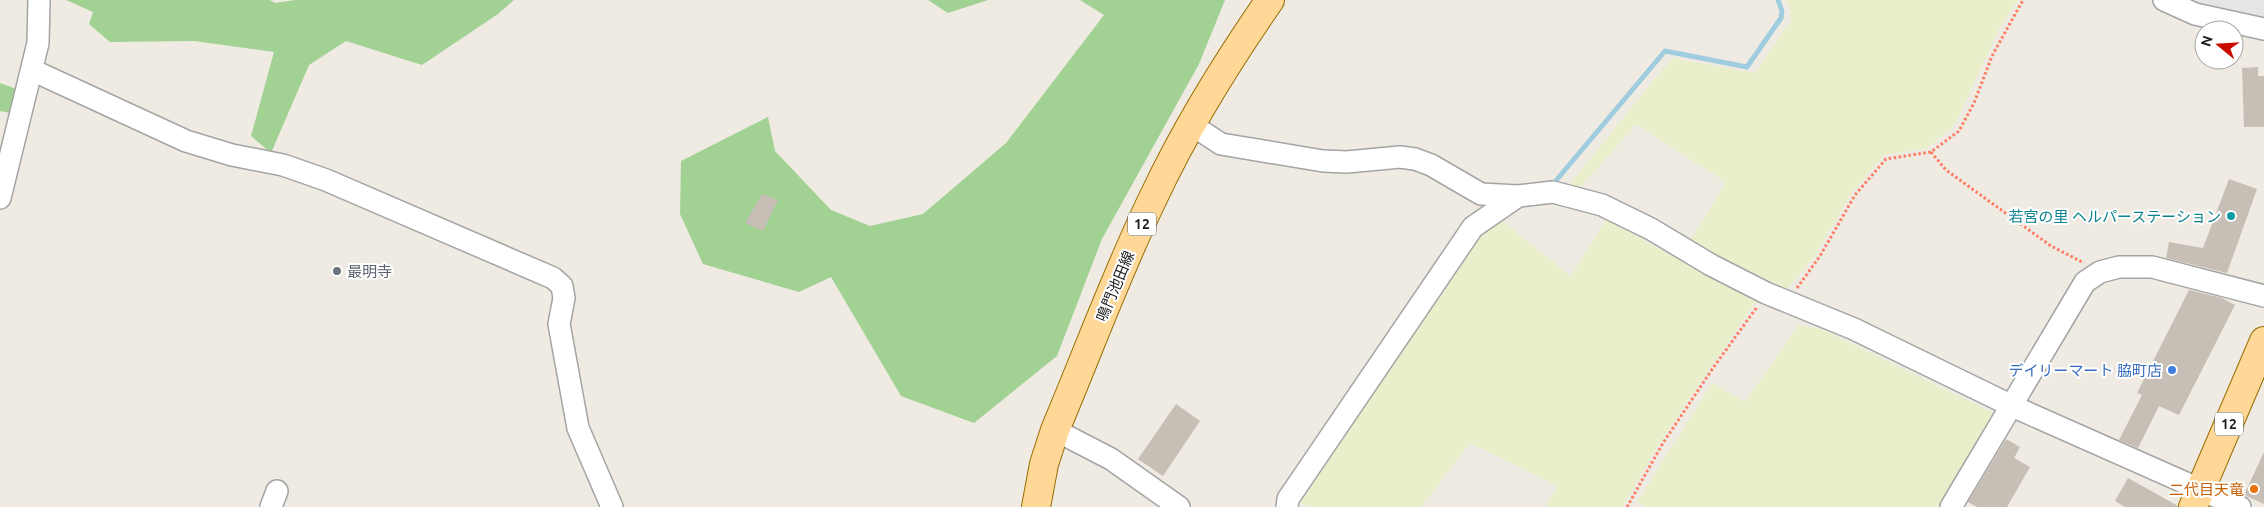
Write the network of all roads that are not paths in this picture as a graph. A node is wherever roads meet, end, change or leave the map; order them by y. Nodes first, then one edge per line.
1 (39, 0) edge
2 (1270, 0) edge
3 (2164, 0) edge
4 (2264, 29) edge
5 (32, 70) junction
6 (1192, 126) junction
7 (1518, 196) junction
8 (0, 198) edge
9 (2264, 296) edge
10 (2264, 341) edge
11 (2012, 406) junction
12 (1055, 430) junction
13 (2196, 499) edge
14 (612, 507) edge
15 (1036, 507) edge
16 (1179, 507) edge
17 (1287, 507) edge
18 (1951, 507) edge
19 (2240, 507) edge

1 - 5 street
2 - 6 main road, 鳴門池田線 / 12
3 - 4 street
5 - 8 street
5 - 14 street
6 - 7 street
6 - 12 main road, 鳴門池田線 / 12
7 - 11 street
7 - 17 street
9 - 11 street
10 - 13 main road, 12
11 - 13 street
11 - 18 street
12 - 15 main road, 鳴門池田線 / 12
12 - 16 street
13 - 19 street

